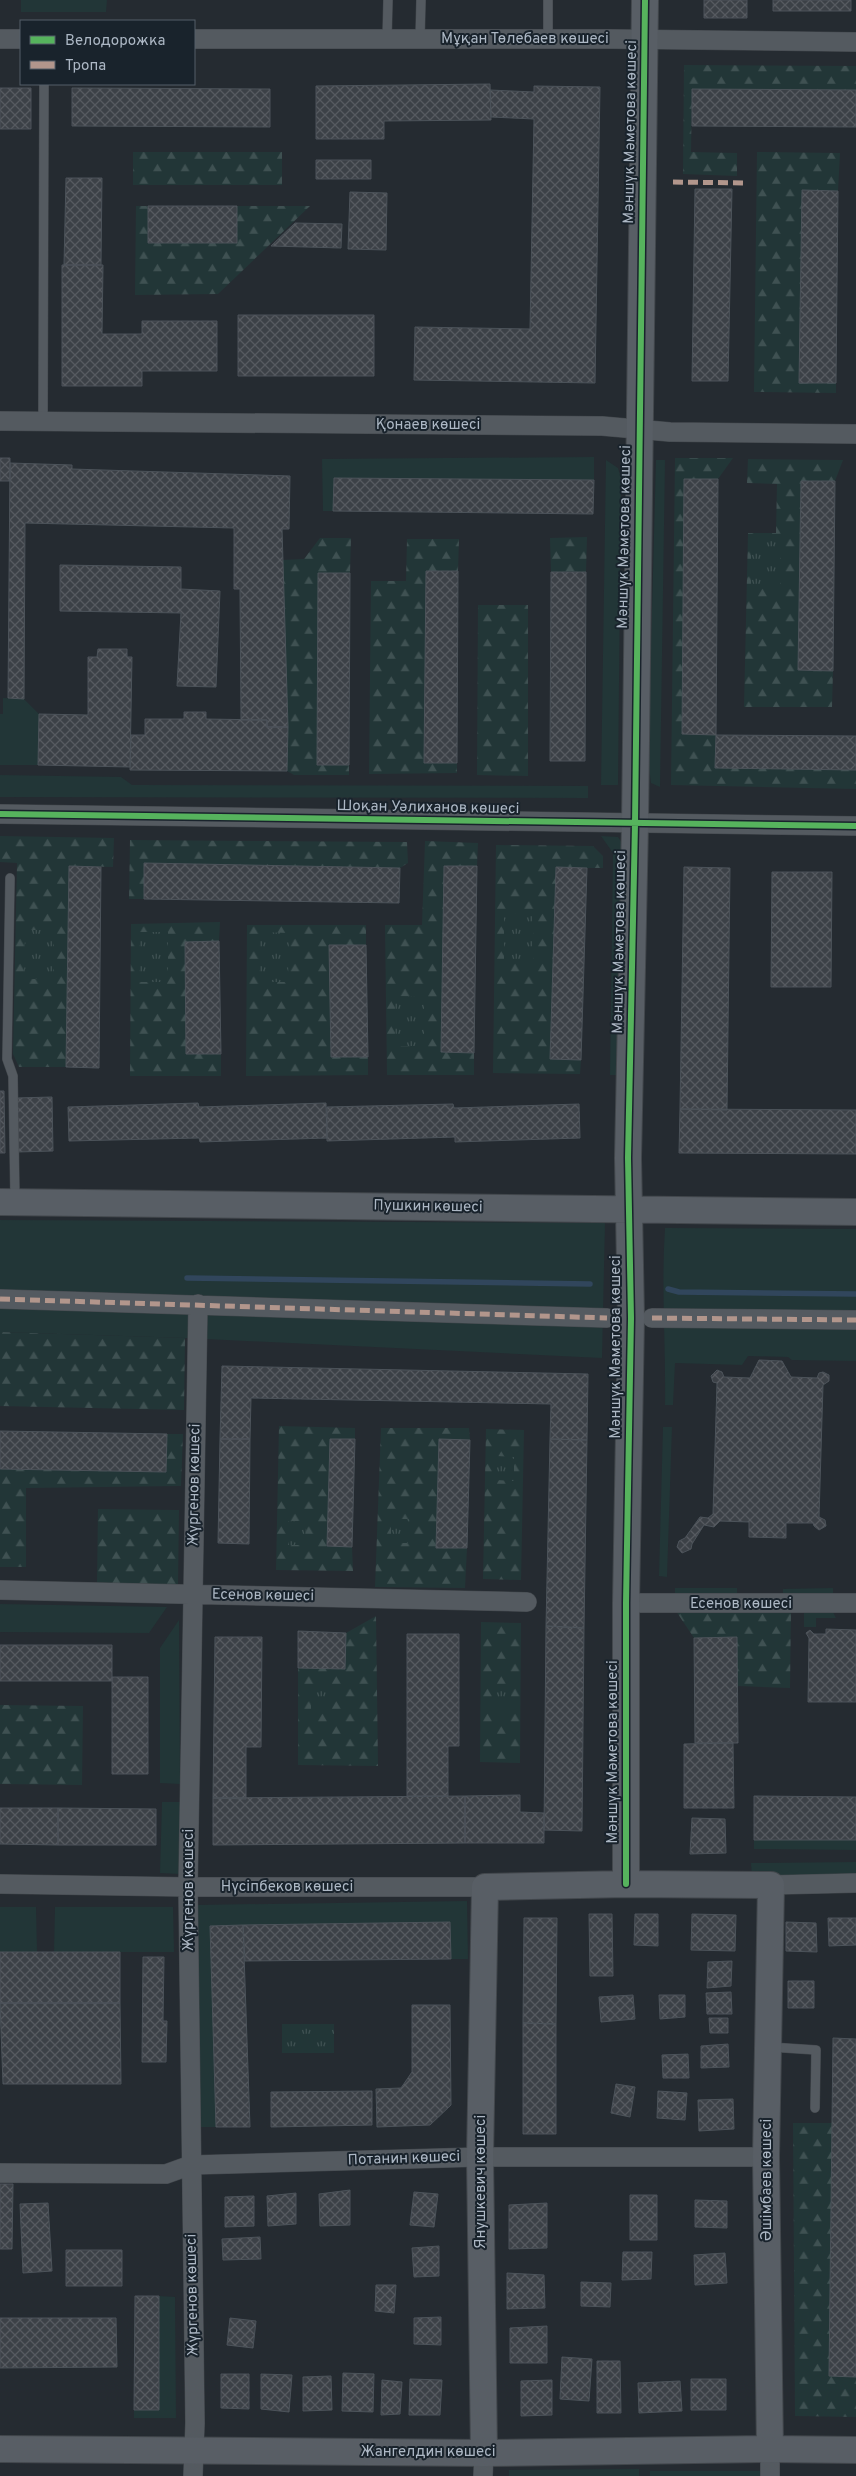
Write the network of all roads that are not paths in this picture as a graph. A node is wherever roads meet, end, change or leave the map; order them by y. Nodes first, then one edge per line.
1 (388, 0) edge
2 (421, 0) edge
3 (548, 0) edge
4 (645, 0) edge
5 (0, 39) edge
6 (195, 39) edge
7 (387, 39) junction
8 (420, 39) junction
9 (548, 39) junction
10 (20, 40) edge
11 (644, 40) junction
12 (856, 42) edge
13 (44, 85) edge
14 (0, 421) edge
15 (43, 422) junction
16 (639, 428) junction
17 (856, 434) edge
18 (0, 814) edge
19 (635, 824) junction
20 (856, 826) edge
21 (10, 878) dead end
22 (7, 1202) edge
23 (627, 1209) junction
24 (856, 1212) edge
25 (0, 1299) edge
26 (198, 1304) junction
27 (607, 1318) dead end
28 (652, 1318) dead end
29 (856, 1320) edge
30 (0, 1590) edge
31 (193, 1595) junction
32 (527, 1602) dead end
33 (856, 1603) edge
34 (626, 1604) junction
35 (856, 1883) edge
36 (0, 1884) edge
37 (626, 1884) junction
38 (771, 1885) junction
39 (188, 1887) junction
40 (485, 1887) junction
41 (767, 2047) junction
42 (815, 2108) dead end
43 (480, 2156) junction
44 (766, 2156) junction
45 (191, 2165) junction
46 (0, 2173) edge
47 (770, 2448) junction
48 (0, 2449) edge
49 (856, 2450) edge
50 (193, 2464) edge
51 (483, 2465) edge
52 (770, 2476) edge

1 - 7 lane
2 - 8 lane
3 - 9 lane
4 - 11 street, Мәншүк Мәметова көшесі
5 - 10 street
6 - 7 street, Мұқан Төлебаев көшесі
7 - 8 street, Мұқан Төлебаев көшесі
8 - 9 street, Мұқан Төлебаев көшесі
9 - 11 street, Мұқан Төлебаев көшесі
11 - 12 street, Мұқан Төлебаев көшесі
11 - 16 street, Мәншүк Мәметова көшесі
13 - 15 lane
14 - 15 street, Қонаев көшесі
15 - 16 street, Қонаев көшесі
16 - 17 street, Қонаев көшесі
16 - 19 street, Мәншүк Мәметова көшесі
18 - 19 street, Шоқан Уәлиханов көшесі
19 - 20 street, Шоқан Уәлиханов көшесі
19 - 23 street, Мәншүк Мәметова көшесі
21 - 22 lane
22 - 23 street, Пушкин көшесі
23 - 24 street, Пушкин көшесі
23 - 34 street, Мәншүк Мәметова көшесі
25 - 26 street
26 - 27 street
26 - 31 street, Жүргенов көшесі
28 - 29 street
30 - 31 street, Есенов көшесі
31 - 32 street, Есенов көшесі
31 - 39 street, Жүргенов көшесі
33 - 34 street, Есенов көшесі
34 - 37 street, Мәншүк Мәметова көшесі
35 - 38 street
36 - 39 street, Нүсіпбеков көшесі
37 - 38 street
37 - 40 street
38 - 41 street, Әшімбаев көшесі
39 - 40 street, Нүсіпбеков көшесі
39 - 45 street, Жүргенов көшесі
40 - 43 street, Янушкевич көшесі
41 - 42 lane
41 - 44 street, Әшімбаев көшесі
43 - 44 street, Потанин көшесі
43 - 45 street, Потанин көшесі
43 - 51 street, Янушкевич көшесі
44 - 47 street, Әшімбаев көшесі
45 - 46 street, Потанин көшесі
45 - 50 street, Жүргенов көшесі
47 - 49 street, Жангелдин көшесі
47 - 51 street, Жангелдин көшесі
47 - 52 street, Әшімбаев көшесі
48 - 50 street, Жангелдин көшесі
50 - 51 street, Жангелдин көшесі

